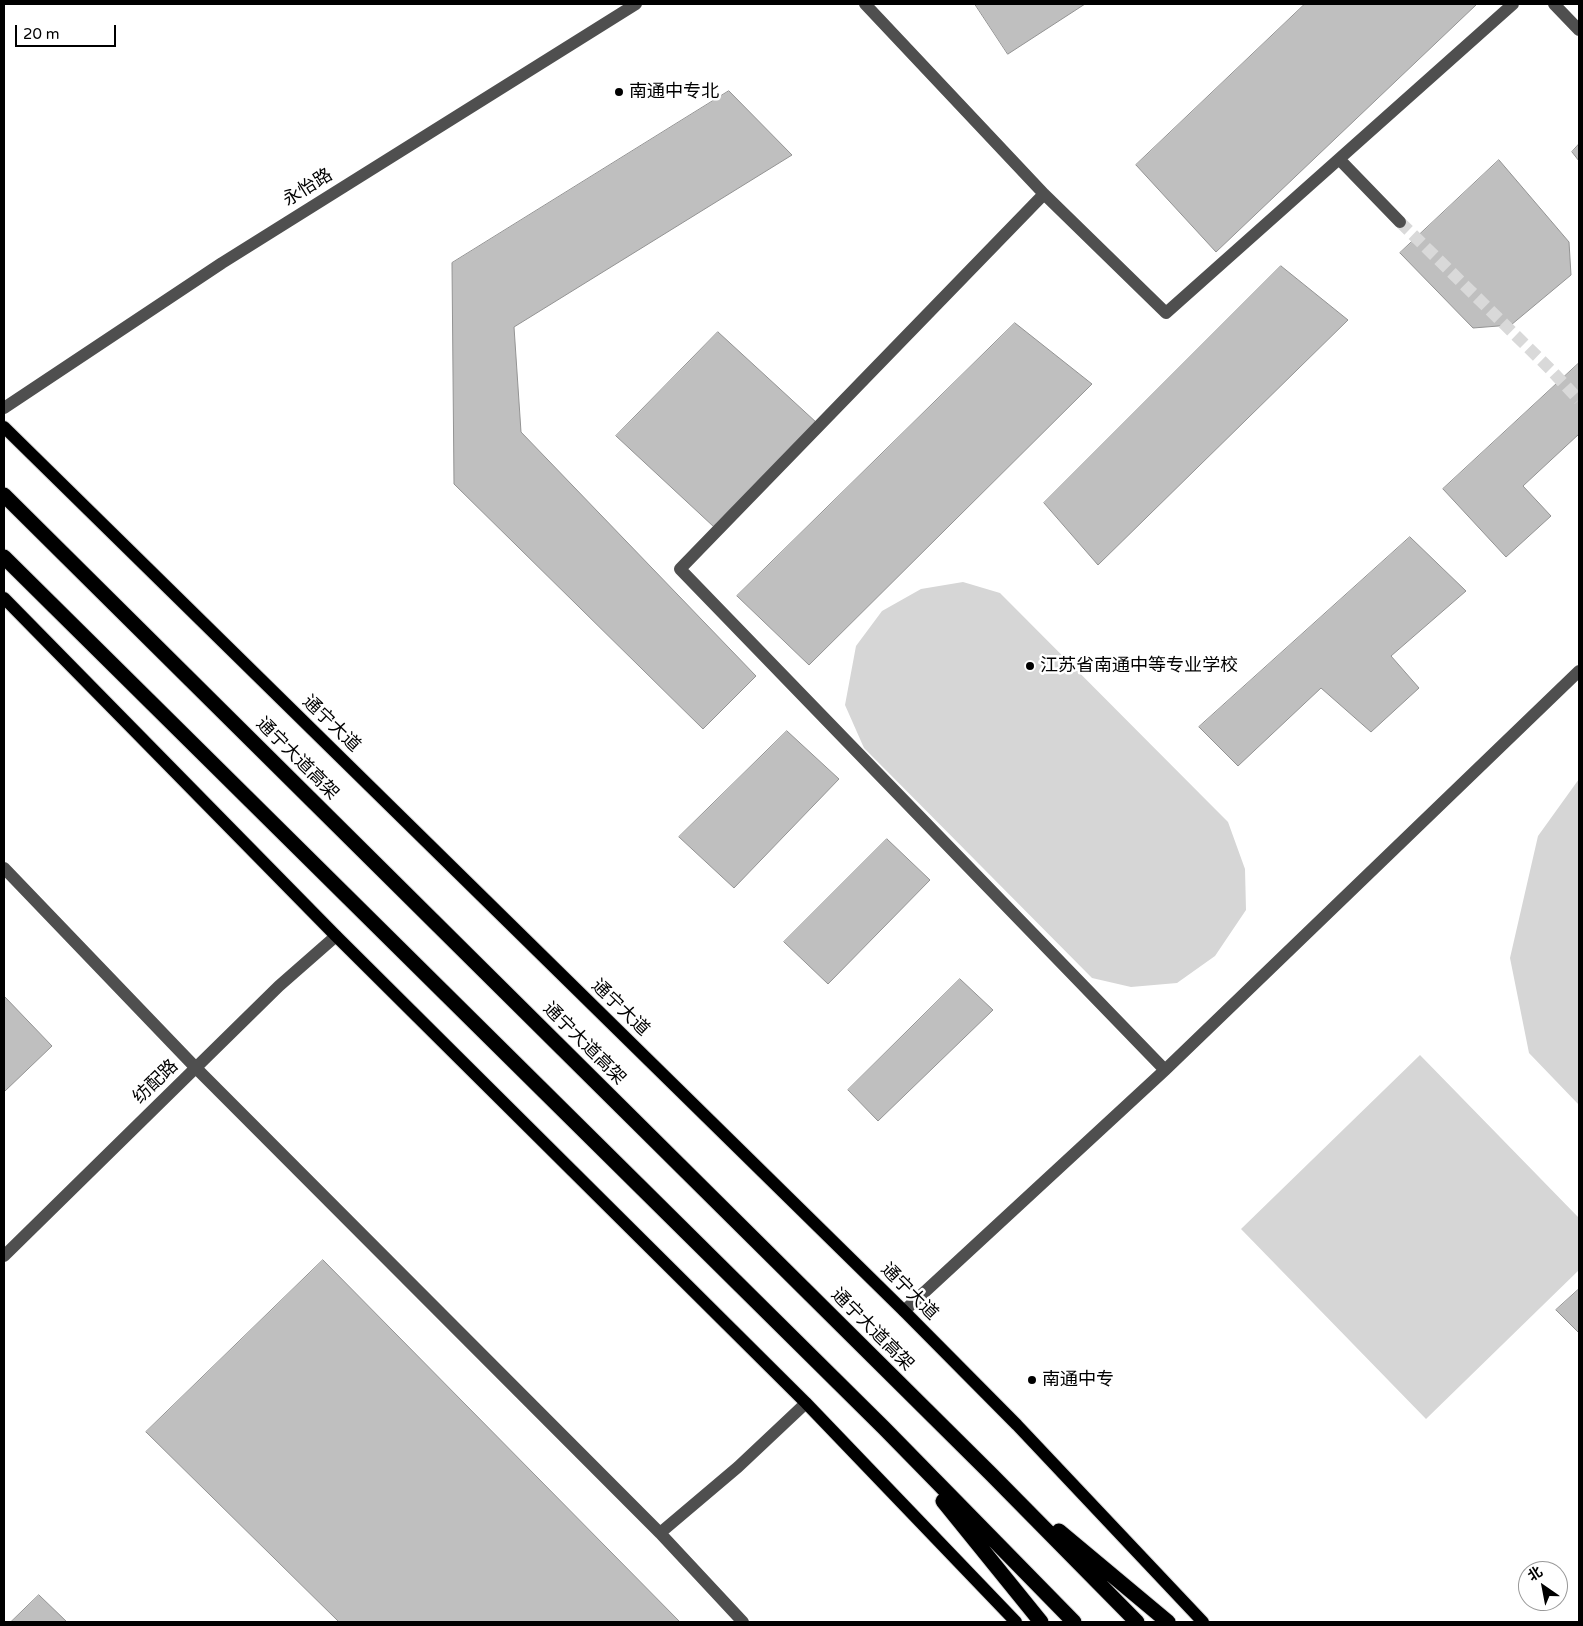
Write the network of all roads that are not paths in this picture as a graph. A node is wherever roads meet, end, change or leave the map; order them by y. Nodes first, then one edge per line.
1 (636, 4) edge
2 (865, 4) edge
3 (1513, 4) edge
4 (1554, 4) edge
5 (1579, 30) edge
6 (1339, 159) junction
7 (1044, 194) junction
8 (1400, 222) tunnel mouth
9 (4, 408) edge
10 (4, 427) edge
11 (4, 495) edge
12 (4, 557) edge
13 (4, 598) edge
14 (1579, 671) edge
15 (4, 868) edge
16 (336, 936) junction
17 (196, 1068) junction
18 (1165, 1070) junction
19 (4, 1256) edge
20 (904, 1311) junction
21 (806, 1403) junction
22 (884, 1428) junction
23 (991, 1474) junction
24 (660, 1533) junction
25 (743, 1622) edge
26 (1016, 1622) edge
27 (1041, 1622) edge
28 (1074, 1622) edge
29 (1137, 1622) edge
30 (1168, 1622) edge
31 (1203, 1622) edge

1 - 9 street, 永怡路
2 - 7 street
3 - 6 street
4 - 5 street
6 - 7 street
6 - 8 street
7 - 18 street
10 - 20 main road, 通宁大道
11 - 23 highway, 通宁大道高架
12 - 22 highway
13 - 16 main road
14 - 18 street
15 - 17 street
16 - 17 street, 纺配路
16 - 21 main road
17 - 19 street, 纺配路
17 - 24 street
18 - 20 street
20 - 31 main road, 通宁大道
21 - 24 street
21 - 26 main road
22 - 27 highway
22 - 28 highway
23 - 29 highway, 通宁大道高架
23 - 30 highway
24 - 25 street

